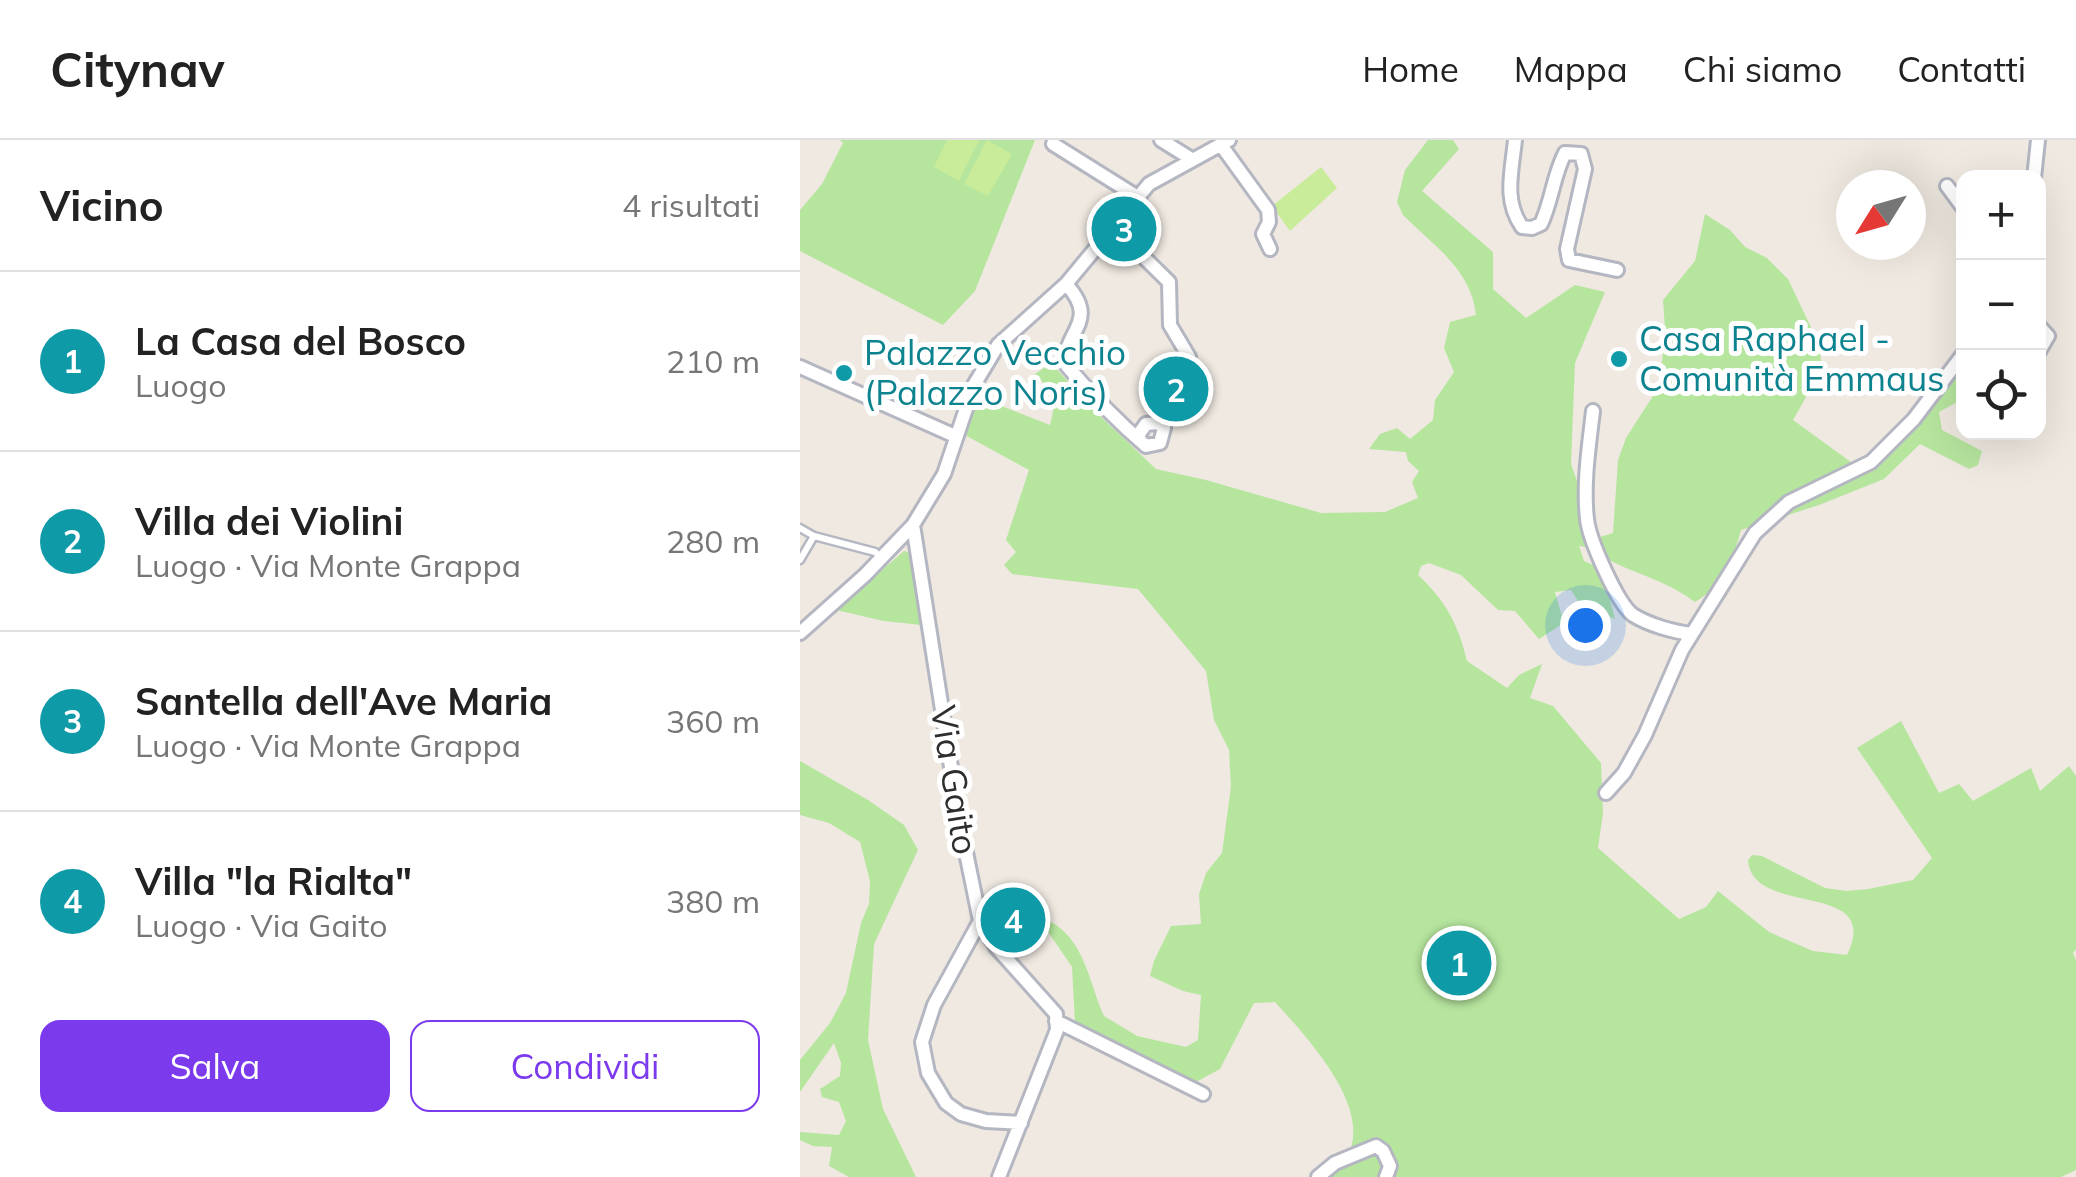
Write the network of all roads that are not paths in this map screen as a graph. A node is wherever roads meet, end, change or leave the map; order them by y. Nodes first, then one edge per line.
1 (1161, 140) edge
2 (1515, 140) edge
3 (1592, 140) edge
4 (2038, 140) edge
5 (1225, 142) edge
6 (1053, 144) dead end
7 (1581, 154) junction
8 (1194, 160) junction
9 (2035, 170) edge
10 (1948, 186) dead end
11 (1136, 196) junction
12 (1956, 198) edge
13 (1112, 226) junction
14 (1270, 249) dead end
15 (1617, 270) dead end
16 (1066, 284) junction
17 (1956, 364) edge
18 (800, 367) edge
19 (1191, 378) dead end
20 (1592, 411) dead end
21 (955, 436) junction
22 (1139, 440) dead end
23 (914, 525) junction
24 (800, 528) edge
25 (814, 536) junction
26 (882, 558) junction
27 (800, 560) edge
28 (800, 632) edge
29 (1692, 634) junction
30 (1606, 793) dead end
31 (980, 921) junction
32 (1056, 1021) junction
33 (1204, 1094) dead end
34 (1021, 1123) junction
35 (999, 1177) edge
36 (1318, 1177) edge
37 (1386, 1177) edge

1 - 8 street
2 - 7 street
3 - 7 street
4 - 9 street
5 - 8 street
5 - 14 street
6 - 11 street
7 - 15 street
8 - 11 street
10 - 12 street
11 - 13 street
13 - 16 street
13 - 19 street
16 - 21 street
16 - 22 street
17 - 29 street
18 - 21 street
20 - 29 street
21 - 23 street
23 - 26 street
23 - 31 street, Via Gaito
24 - 25 lane
25 - 26 lane
25 - 27 lane
26 - 28 street
29 - 30 street
31 - 32 street, Via Gaito
31 - 34 street
32 - 33 street
32 - 34 street
34 - 35 street
36 - 37 street

